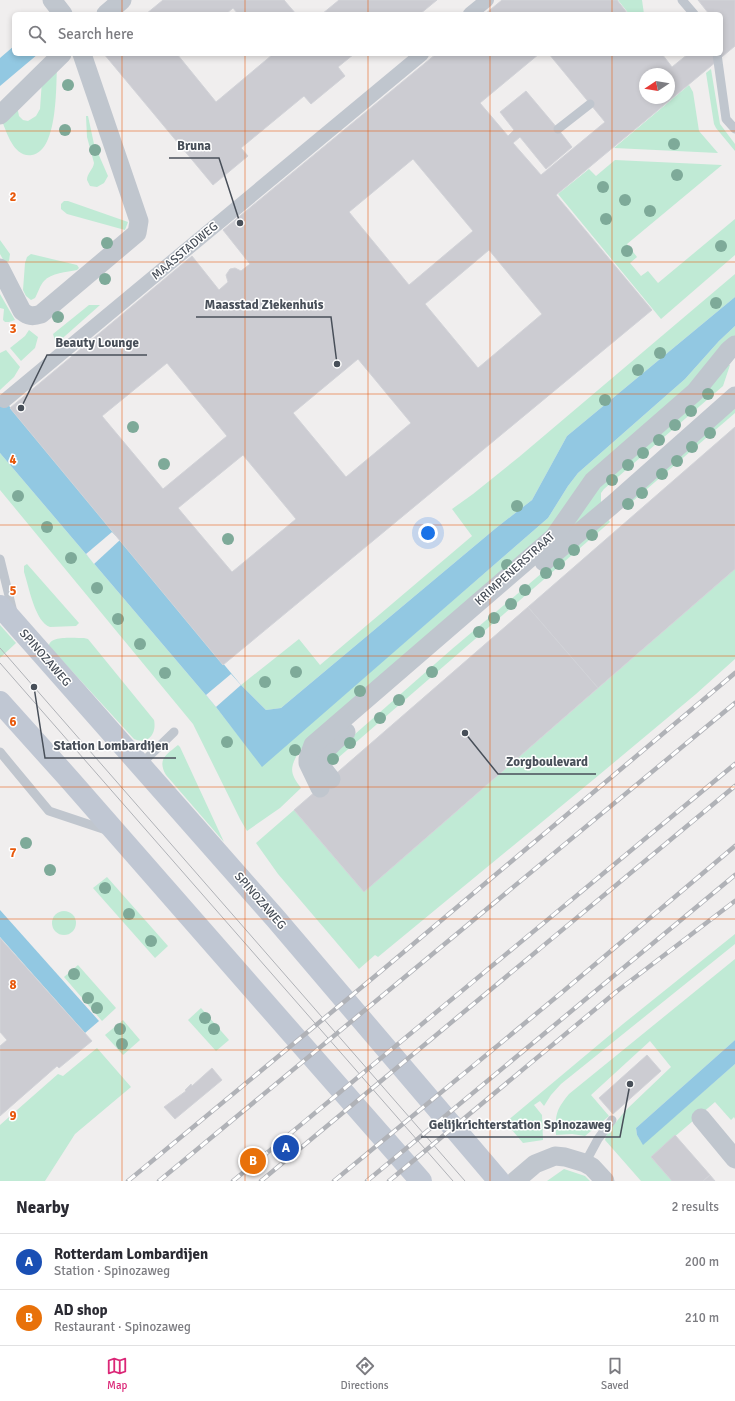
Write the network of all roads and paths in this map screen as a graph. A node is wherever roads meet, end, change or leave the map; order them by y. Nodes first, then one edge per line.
1 (122, 0) edge
2 (487, 0) edge
3 (682, 0) edge
4 (108, 12) edge
5 (472, 12) edge
6 (692, 12) edge
7 (60, 56) edge
8 (83, 56) edge
9 (420, 56) edge
10 (717, 56) edge
11 (590, 104) dead end
12 (0, 115) edge
13 (558, 129) dead end
14 (735, 129) edge
15 (0, 268) edge
16 (735, 345) edge
17 (735, 396) edge
18 (4, 401) dead end
19 (0, 559) edge
20 (0, 606) edge
21 (16, 625) junction
22 (0, 702) edge
23 (174, 732) dead end
24 (0, 752) edge
25 (140, 765) junction
26 (116, 833) junction
27 (701, 1118) dead end
28 (612, 1120) dead end
29 (735, 1159) edge
30 (585, 1163) junction
31 (421, 1181) edge
32 (499, 1181) edge
33 (515, 1181) edge
34 (605, 1181) edge

1 - 4 street
2 - 5 street
3 - 6 lane
7 - 12 street
8 - 15 street
9 - 18 street, MAASSTADWEG
10 - 14 lane
11 - 13 lane
16 - 17 street, KRIMPENERSTRAAT
19 - 21 lane, SPINOZAWEG
20 - 21 main road, SPINOZAWEG
21 - 25 main road, SPINOZAWEG
22 - 26 main road
23 - 25 lane
24 - 26 lane
25 - 32 main road, SPINOZAWEG
26 - 31 main road
27 - 29 street
28 - 30 lane
30 - 33 street
30 - 34 street

